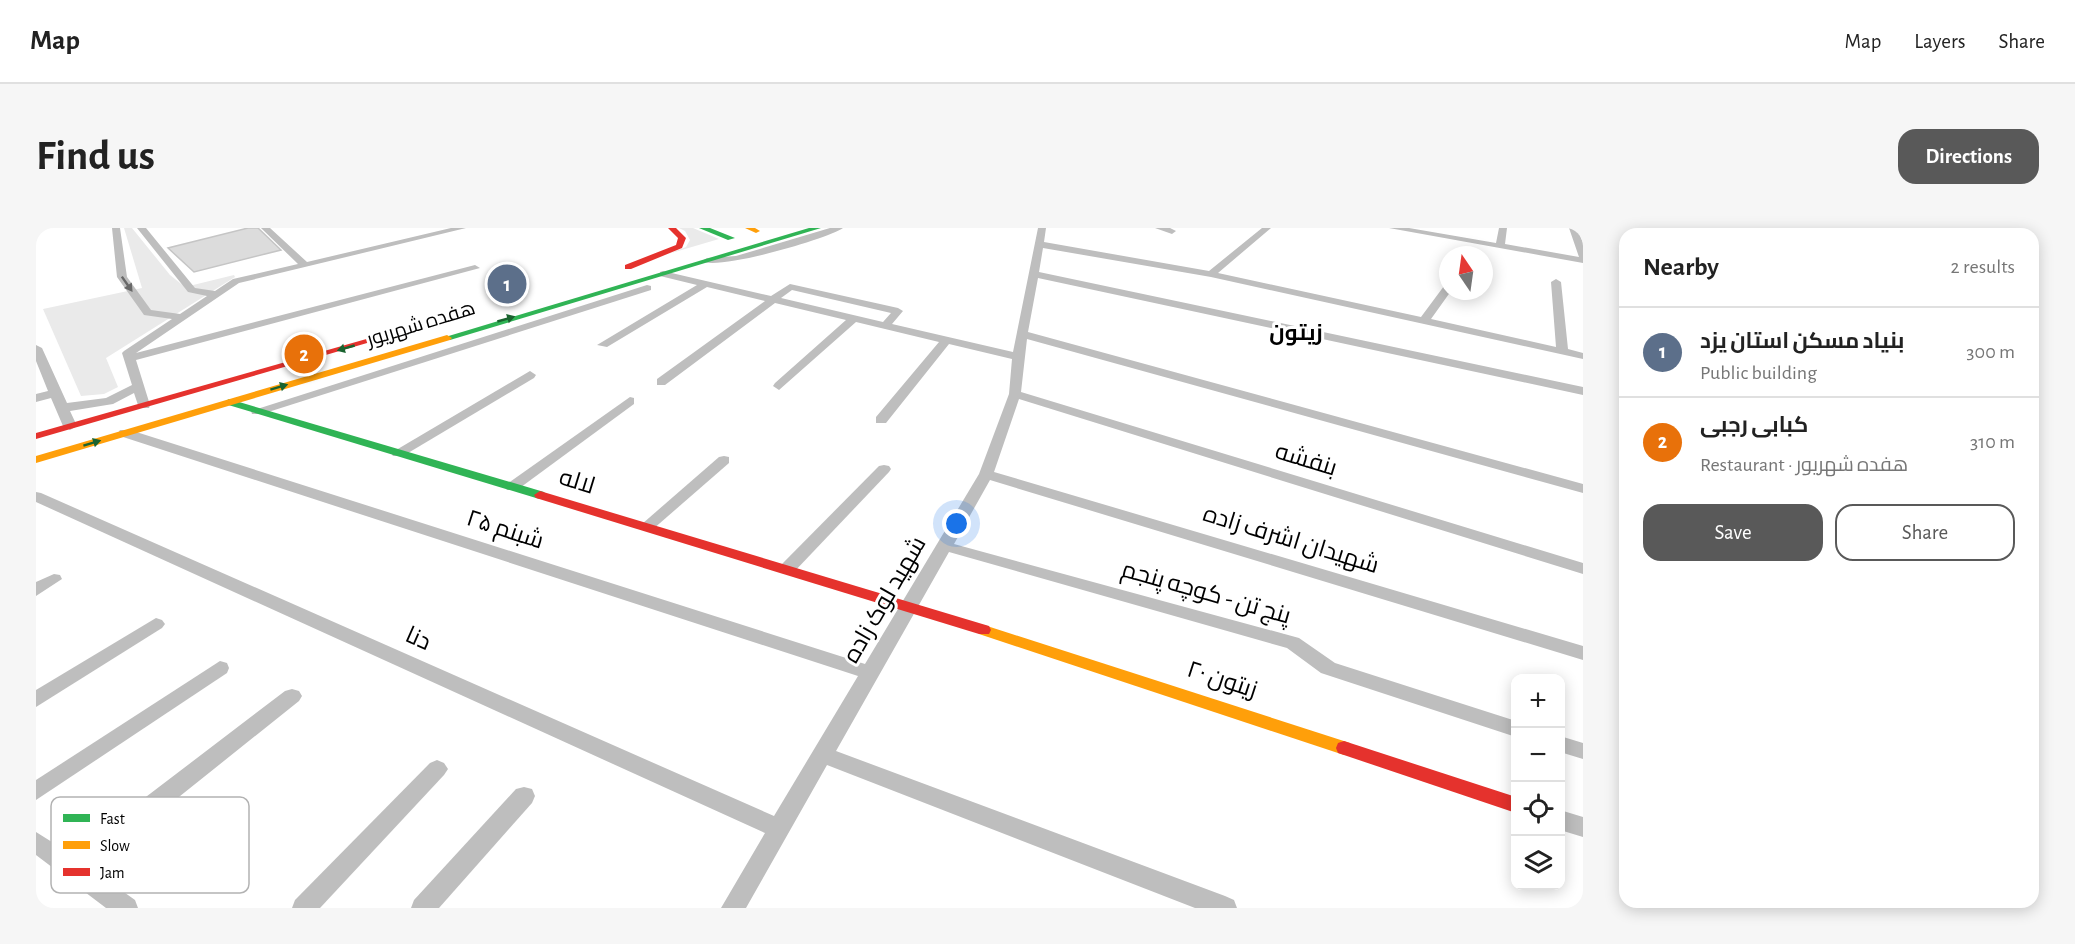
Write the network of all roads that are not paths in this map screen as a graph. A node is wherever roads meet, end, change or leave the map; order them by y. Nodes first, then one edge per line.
1 (116, 228) edge
2 (141, 228) edge
3 (265, 228) edge
4 (462, 228) edge
5 (672, 228) edge
6 (704, 228) edge
7 (810, 228) edge
8 (817, 228) edge
9 (839, 228) edge
10 (1159, 228) edge
11 (1265, 228) edge
12 (1393, 228) edge
13 (1503, 228) edge
14 (1573, 228) edge
15 (755, 231) edge
16 (1172, 231) dead end
17 (1040, 236) edge
18 (731, 238) junction
19 (1482, 243) junction
20 (1480, 246) edge
21 (1500, 246) junction
22 (1583, 258) edge
23 (657, 259) junction
24 (707, 261) junction
25 (305, 265) junction
26 (475, 268) dead end
27 (683, 268) junction
28 (1032, 273) junction
29 (663, 274) junction
30 (1211, 274) junction
31 (1556, 282) dead end
32 (705, 284) junction
33 (647, 288) dead end
34 (216, 294) junction
35 (772, 300) junction
36 (1439, 300) edge
37 (182, 317) junction
38 (854, 319) junction
39 (1424, 321) junction
40 (421, 326) dead end
41 (885, 326) junction
42 (475, 328) junction
43 (1022, 334) junction
44 (499, 335) junction
45 (946, 340) junction
46 (603, 345) dead end
47 (36, 348) edge
48 (1562, 351) junction
49 (1583, 356) edge
50 (1018, 357) junction
51 (130, 358) junction
52 (40, 368) edge
53 (530, 375) dead end
54 (661, 382) dead end
55 (139, 386) junction
56 (779, 386) dead end
57 (1583, 391) edge
58 (55, 393) junction
59 (1015, 394) junction
60 (36, 398) edge
61 (630, 401) dead end
62 (229, 402) junction
63 (144, 405) junction
64 (62, 408) junction
65 (257, 411) junction
66 (881, 420) dead end
67 (70, 426) junction
68 (125, 433) junction
69 (36, 436) edge
70 (398, 453) junction
71 (36, 460) edge
72 (724, 460) dead end
73 (884, 469) dead end
74 (986, 474) junction
75 (512, 487) junction
76 (1583, 489) edge
77 (36, 496) edge
78 (647, 527) junction
79 (944, 546) junction
80 (787, 569) junction
81 (1583, 569) edge
82 (54, 579) dead end
83 (36, 590) edge
84 (912, 606) junction
85 (156, 624) dead end
86 (1583, 653) edge
87 (220, 668) dead end
88 (870, 673) junction
89 (292, 696) dead end
90 (36, 700) edge
91 (1512, 728) edge
92 (1565, 746) edge
93 (1583, 751) edge
94 (823, 754) junction
95 (437, 769) dead end
96 (36, 791) edge
97 (524, 796) dead end
98 (163, 797) edge
99 (1511, 804) edge
100 (1565, 822) edge
101 (1583, 827) edge
102 (780, 829) junction
103 (38, 846) edge
104 (51, 854) edge
105 (106, 893) edge
106 (126, 908) edge
107 (304, 908) edge
108 (423, 908) edge
109 (734, 908) edge
110 (1225, 908) edge

1 -> 37 street
2 - 34 street
3 - 25 street
4 - 25 street
5 - 23 main road
6 - 18 main road
7 - 15 main road
8 - 24 main road, هفده شهریور
9 - 24 street
10 - 16 street
11 - 30 street
12 - 19 street
13 - 21 street
14 - 22 street
15 - 18 main road
15 - 27 main road
17 - 28 street, شهید لوک زاده
17 - 30 street
18 - 23 main road
19 - 20 street
19 - 21 street
21 - 22 street
23 - 27 main road
24 - 27 main road, هفده شهریور
25 - 34 street
26 - 51 street
27 - 29 main road, هفده شهریور
28 - 43 street, شهید لوک زاده
28 - 57 street
29 - 32 street
42 -> 29 main road, هفده شهریور
30 - 39 street
31 - 48 street
32 - 35 street
32 - 46 street
33 - 44 street
34 - 37 street
35 - 38 street
35 - 41 street
35 - 54 street
36 - 39 street
37 - 51 street
38 - 41 street
38 - 56 street
39 - 48 street
40 -> 63 main road, هفده شهریور
41 - 45 street
42 - 44 street
62 -> 42 main road, هفده شهریور
43 - 50 street, شهید لوک زاده
43 - 76 street
44 - 65 street
45 - 50 street
45 - 66 street
47 - 52 street
48 - 49 street
50 - 59 street, شهید لوک زاده
51 - 55 street
52 - 58 street
53 - 70 street
55 - 63 street
55 - 64 street
58 - 60 street
58 - 64 street
59 - 74 street, شهید لوک زاده
59 - 81 street, بنفشه
61 - 75 street
62 - 65 main road, لاله
62 - 68 main road, هفده شهریور
63 - 67 main road, هفده شهریور
64 - 67 street
65 - 70 main road, لاله
67 - 69 main road, هفده شهریور
71 -> 68 main road, هفده شهریور
68 - 88 street, شبنم ۲۵
70 - 75 main road, لاله
72 - 78 street
73 - 80 street
74 - 79 street, شهید لوک زاده
74 - 86 street, شهیدان اشرف زاده
75 - 78 main road, لاله
77 - 102 street, دنا
78 - 80 main road, لاله
79 - 84 street, شهید لوک زاده
79 - 91 street, پنج تن - کوچه پنجم
80 - 84 main road, لاله
82 - 83 street
84 - 88 street, شهید لوک زاده
84 - 99 main road, زیتون ۲۰
85 - 90 street
87 - 96 street
88 - 94 street, شهید لوک زاده
89 - 98 street
92 - 93 street
94 - 102 street, شهید لوک زاده
94 - 110 street
95 - 107 street
97 - 108 street
100 - 101 street
102 - 109 street, شهید لوک زاده
103 - 104 street
105 - 106 street

